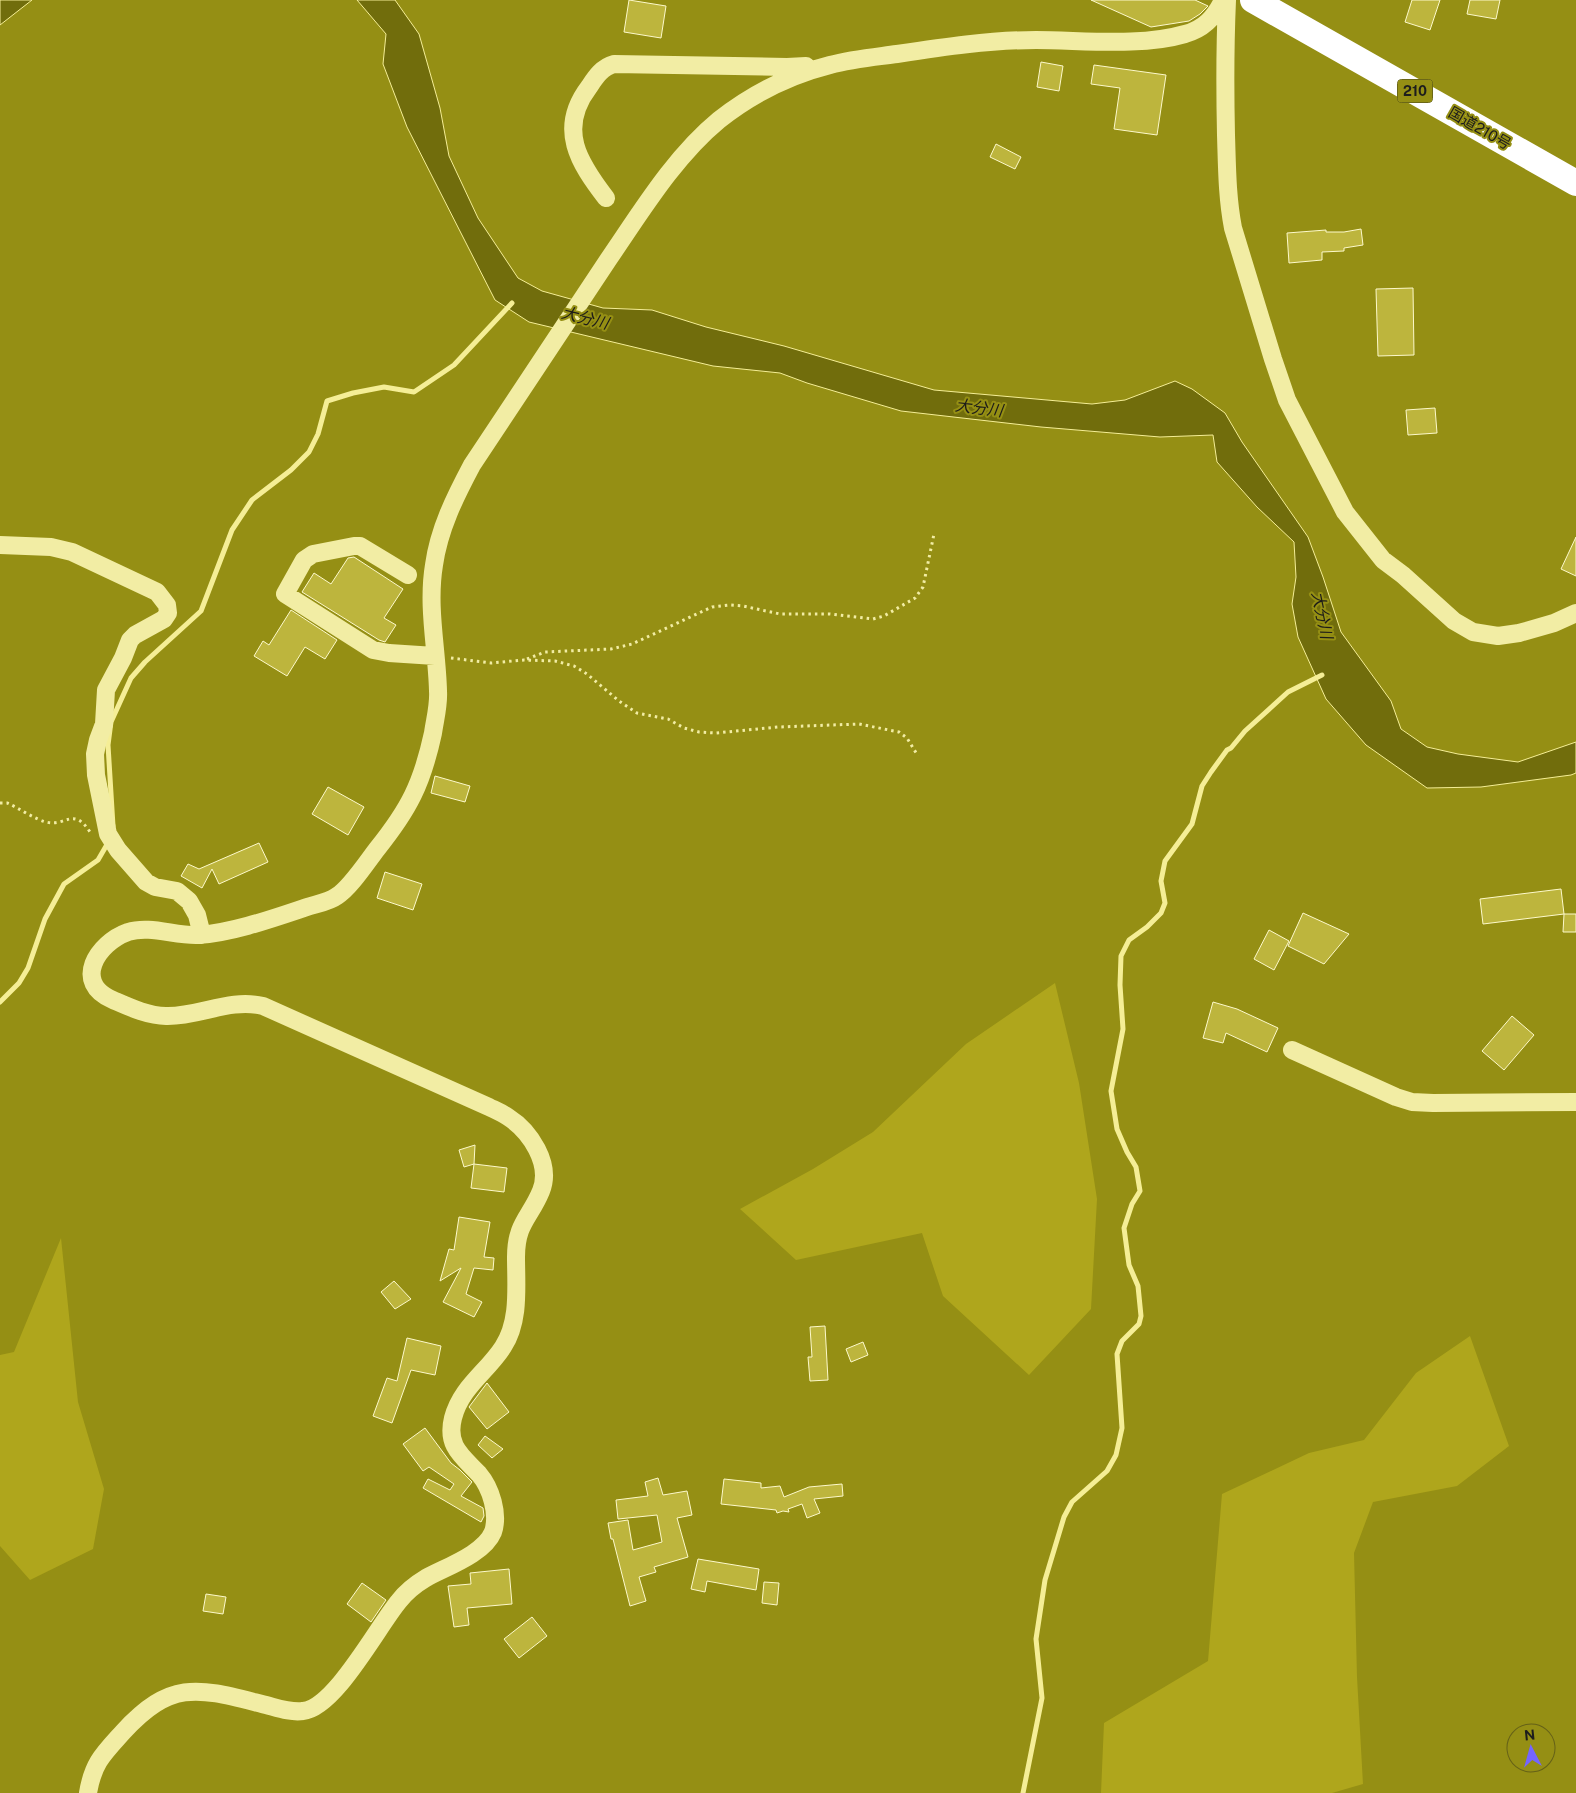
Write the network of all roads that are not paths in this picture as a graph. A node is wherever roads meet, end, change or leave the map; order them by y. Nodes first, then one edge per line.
1 (1225, 0) edge
2 (1253, 0) edge
3 (834, 64) junction
4 (1576, 183) edge
5 (606, 198) dead end
6 (0, 545) edge
7 (408, 575) dead end
8 (1576, 613) edge
9 (435, 656) junction
10 (202, 934) junction
11 (1292, 1050) dead end
12 (1576, 1102) edge
13 (88, 1793) edge

1 - 3 street
1 - 8 street
2 - 4 highway, 国道210号 / 210
3 - 5 street
3 - 9 street
6 - 10 street
7 - 9 street
9 - 10 street
10 - 13 street
11 - 12 street

